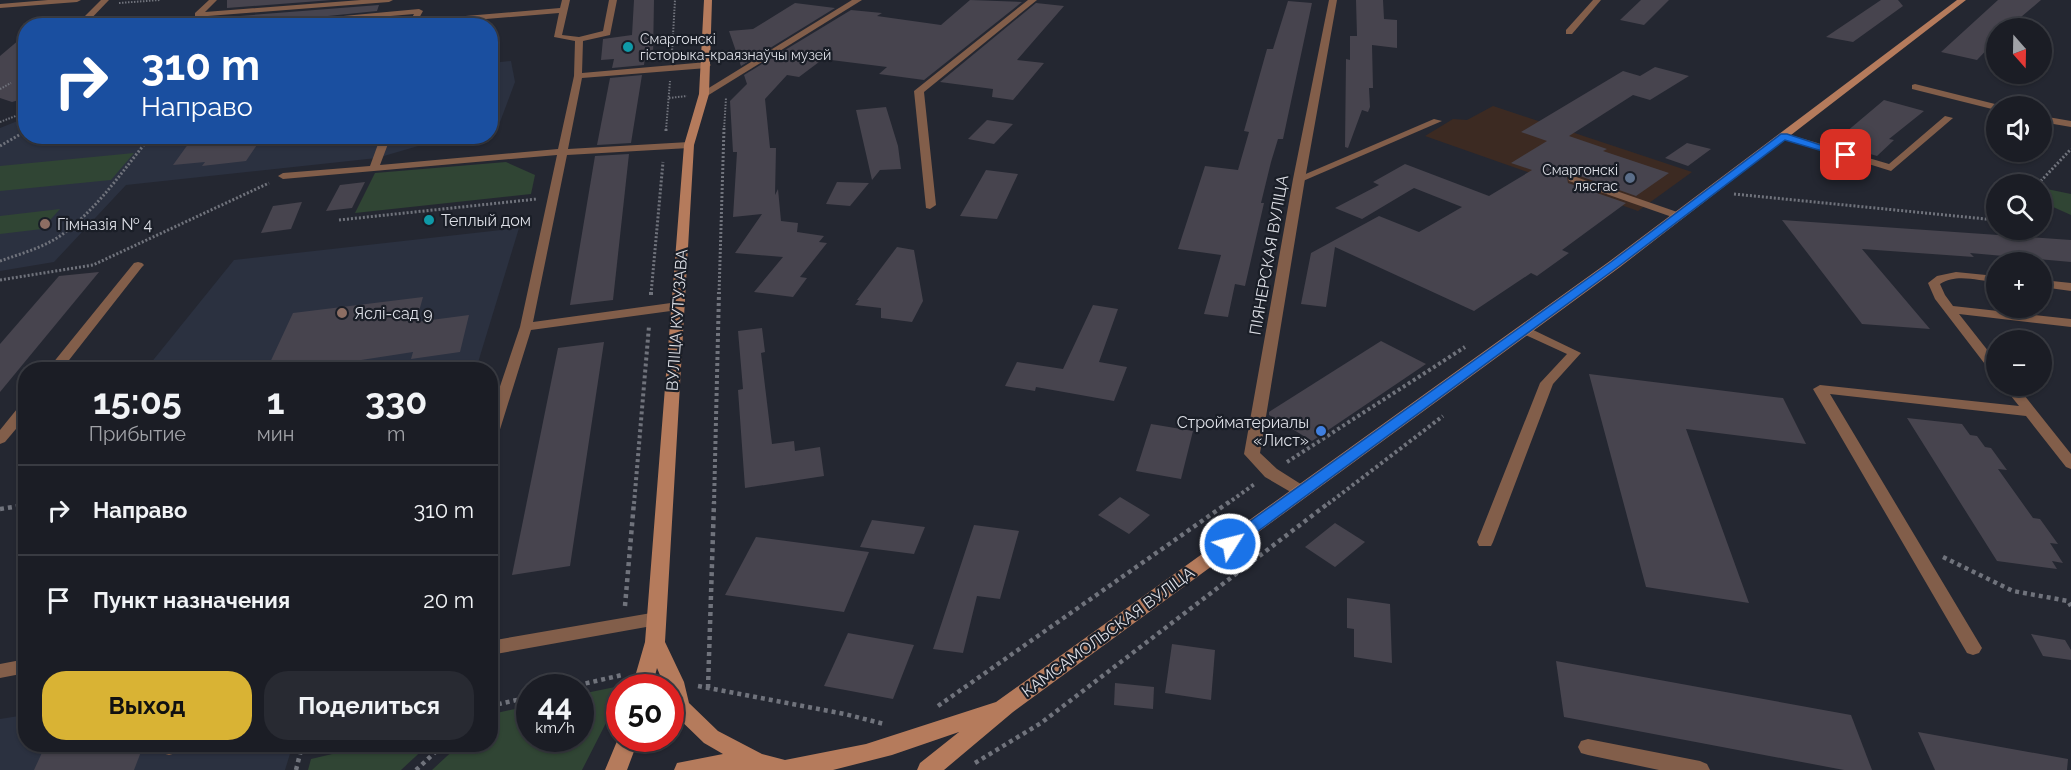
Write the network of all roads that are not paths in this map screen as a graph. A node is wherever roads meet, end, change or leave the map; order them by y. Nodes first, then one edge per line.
1 (77, 0) edge
2 (105, 0) edge
3 (213, 0) edge
4 (389, 0) edge
5 (424, 0) edge
6 (566, 0) edge
7 (613, 0) edge
8 (708, 0) edge
9 (858, 0) edge
10 (1033, 0) edge
11 (1333, 0) edge
12 (1597, 0) edge
13 (1962, 0) edge
14 (0, 6) edge
15 (564, 10) junction
16 (419, 11) junction
17 (87, 18) edge
18 (335, 18) edge
19 (416, 18) edge
20 (471, 18) edge
21 (1569, 32) dead end
22 (579, 39) junction
23 (707, 65) junction
24 (578, 76) junction
25 (1915, 87) dead end
26 (704, 94) junction
27 (1986, 105) edge
28 (1948, 118) dead end
29 (1437, 121) dead end
30 (2052, 121) edge
31 (2071, 124) edge
32 (1784, 136) junction
33 (383, 144) edge
34 (689, 145) junction
35 (562, 153) junction
36 (374, 168) junction
37 (283, 176) road end
38 (1299, 179) junction
39 (1573, 179) dead end
40 (930, 205) dead end
41 (1678, 216) junction
42 (138, 265) dead end
43 (1986, 278) edge
44 (2052, 285) edge
45 (2071, 287) edge
46 (678, 306) junction
47 (1950, 309) junction
48 (2071, 323) edge
49 (526, 327) junction
50 (1525, 330) junction
51 (1986, 356) edge
52 (61, 362) edge
53 (2018, 396) edge
54 (2030, 412) junction
55 (498, 415) edge
56 (18, 417) edge
57 (0, 439) edge
58 (2071, 464) edge
59 (1301, 492) junction
60 (1485, 543) dead end
61 (657, 619) junction
62 (655, 642) junction
63 (498, 647) edge
64 (1973, 648) dead end
65 (18, 668) edge
66 (0, 671) edge
67 (646, 674) edge
68 (1006, 706) junction
69 (1588, 747) dead end
70 (623, 752) edge
71 (757, 762) junction
72 (786, 769) edge
73 (616, 770) edge
74 (685, 770) edge
75 (928, 770) edge
76 (1700, 770) edge

1 - 14 lane
2 - 17 lane
3 - 4 lane
5 - 16 lane
6 - 15 lane
7 - 22 lane
8 - 23 main road, ВУЛІЦА КУТУЗАВА
9 - 26 street
10 - 40 street
11 - 38 street, ПІЯНЕРСКАЯ ВУЛІЦА
12 - 21 lane
13 - 32 main road, КАМСАМОЛЬСКАЯ ВУЛІЦА
15 - 20 lane
15 - 22 lane
16 - 18 lane
16 - 19 lane
22 - 24 lane
23 - 24 lane
23 - 26 main road, ВУЛІЦА КУТУЗАВА
24 - 35 lane
25 - 27 lane
26 - 34 main road, ВУЛІЦА КУТУЗАВА
28 - 32 lane
29 - 38 lane
30 - 31 lane
32 - 41 main road, КАМСАМОЛЬСКАЯ ВУЛІЦА
33 - 36 lane
34 - 35 lane
34 - 46 main road, ВУЛІЦА КУТУЗАВА
35 - 36 lane
35 - 49 lane
36 - 37 lane
38 - 59 street, ПІЯНЕРСКАЯ ВУЛІЦА
39 - 41 lane
41 - 50 main road, КАМСАМОЛЬСКАЯ ВУЛІЦА
42 - 52 lane
43 - 47 lane
44 - 45 lane
46 - 49 lane
46 - 61 main road, ВУЛІЦА КУТУЗАВА
47 - 48 lane
47 - 51 lane
49 - 55 lane
50 - 59 main road, КАМСАМОЛЬСКАЯ ВУЛІЦА
50 - 60 lane
53 - 54 lane
54 - 58 lane
54 - 64 lane
56 - 57 lane
59 - 68 main road, КАМСАМОЛЬСКАЯ ВУЛІЦА
61 - 62 main road, ВУЛІЦА КУТУЗАВА
61 - 63 lane
62 - 67 main road, ВУЛІЦА КУТУЗАВА
62 - 71 main road
65 - 66 lane
68 - 72 main road, КАМСАМОЛЬСКАЯ ВУЛІЦА
68 - 75 main road, КАМСАМОЛЬСКАЯ ВУЛІЦА
69 - 76 lane
70 - 73 main road
71 - 72 main road
71 - 74 main road

